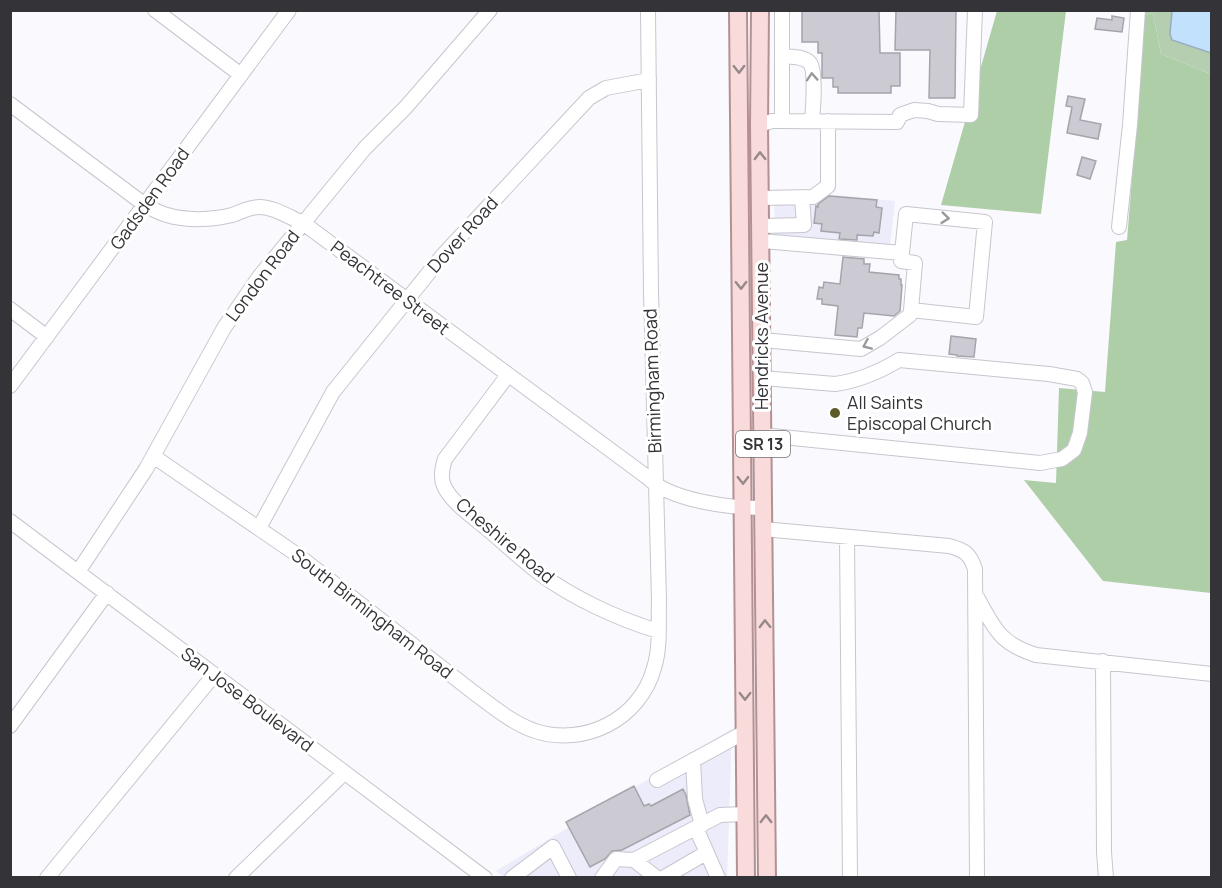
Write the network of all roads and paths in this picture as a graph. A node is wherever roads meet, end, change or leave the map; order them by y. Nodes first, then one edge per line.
1 (155, 10) edge
2 (289, 10) edge
3 (490, 10) edge
4 (648, 10) edge
5 (738, 10) edge
6 (760, 10) edge
7 (782, 10) edge
8 (975, 10) edge
9 (1138, 10) edge
10 (782, 56) junction
11 (241, 75) junction
12 (649, 80) junction
13 (10, 104) edge
14 (782, 121) junction
15 (812, 121) junction
16 (828, 122) junction
17 (740, 125) junction
18 (759, 125) junction
19 (802, 197) junction
20 (760, 198) junction
21 (145, 205) junction
22 (303, 223) junction
23 (1119, 227) dead end
24 (761, 233) junction
25 (741, 244) junction
26 (902, 253) junction
27 (406, 301) junction
28 (10, 309) edge
29 (910, 310) junction
30 (47, 337) junction
31 (762, 340) junction
32 (508, 375) junction
33 (741, 378) junction
34 (762, 378) junction
35 (10, 386) edge
36 (762, 435) junction
37 (153, 456) junction
38 (656, 485) junction
39 (744, 508) junction
40 (763, 508) junction
41 (12, 524) edge
42 (259, 528) junction
43 (764, 529) junction
44 (848, 537) junction
45 (78, 572) junction
46 (106, 593) junction
47 (976, 595) junction
48 (658, 631) junction
49 (1000, 635) junction
50 (976, 647) junction
51 (1102, 661) junction
52 (1212, 674) edge
53 (214, 675) junction
54 (10, 726) edge
55 (602, 728) joint
56 (745, 737) junction
57 (766, 743) junction
58 (693, 760) junction
59 (344, 773) junction
60 (657, 780) dead end
61 (745, 814) junction
62 (699, 827) junction
63 (706, 853) junction
64 (634, 860) junction
65 (482, 877) edge
66 (47, 878) edge
67 (236, 878) edge
68 (512, 878) edge
69 (570, 878) edge
70 (602, 878) edge
71 (657, 878) edge
72 (663, 878) edge
73 (718, 878) edge
74 (746, 878) edge
75 (766, 878) edge
76 (850, 878) edge
77 (978, 878) edge
78 (1106, 878) edge

1 - 11 street
2 - 11 street, Gadsden Road
3 - 22 street, London Road
4 - 12 street, Birmingham Road
5 -> 17 main road, Hendricks Avenue / SR 13
6 - 18 main road, Hendricks Avenue / SR 13
7 - 10 street
8 - 16 street
9 - 23 street
10 - 14 street
15 -> 10 street
11 - 21 street, Gadsden Road
12 - 27 street, Dover Road
12 - 38 street, Birmingham Road
13 - 21 street, Peachtree Street
14 - 15 street
14 - 18 street
15 - 16 street
16 - 19 street
17 - 18 main road
17 - 25 main road, Hendricks Avenue / SR 13
20 -> 18 main road, Hendricks Avenue / SR 13
19 - 20 street
19 - 24 street
20 - 24 main road, Hendricks Avenue / SR 13
21 - 22 street, Peachtree Street
21 - 30 street, Gadsden Road
22 - 27 street, Peachtree Street
22 - 37 street, London Road
24 - 25 main road
24 - 26 street
24 - 31 main road, Hendricks Avenue / SR 13
25 -> 33 main road, Hendricks Avenue / SR 13
26 - 29 street
26 -> 29 street
27 - 32 street, Peachtree Street
27 - 42 street, Dover Road
28 - 30 street
29 -> 31 street
30 - 35 street, Gadsden Road
31 - 34 main road, Hendricks Avenue / SR 13
32 - 38 street, Peachtree Street
32 - 48 street, Cheshire Road
33 - 34 main road
33 -> 39 main road, Hendricks Avenue / SR 13
34 - 36 main road, Hendricks Avenue / SR 13
34 - 36 street
36 - 40 main road, Hendricks Avenue / SR 13
37 - 42 street, South Birmingham Road
37 - 45 street, London Road
38 - 39 street, Peachtree Street
38 - 48 street, Birmingham Road
39 - 40 street, Peachtree Street
39 -> 56 main road, Hendricks Avenue / SR 13
40 - 43 main road, Hendricks Avenue / SR 13
41 - 45 street, San Jose Boulevard
42 - 55 street, South Birmingham Road
43 - 44 street
57 -> 43 main road, Hendricks Avenue / SR 13
44 - 47 street
44 - 76 street
45 - 46 street, San Jose Boulevard
46 - 53 street, San Jose Boulevard
46 - 54 street
47 - 49 street
47 - 50 street
48 - 55 street, Birmingham Road
49 - 50 street
49 - 51 street
50 - 77 street
51 - 52 street
51 - 78 street
53 - 59 street, San Jose Boulevard
53 - 66 street
56 - 57 main road
56 - 58 street
56 - 61 main road, Hendricks Avenue / SR 13
75 -> 57 main road, Hendricks Avenue / SR 13
58 - 60 street
58 - 62 street
59 - 65 street, San Jose Boulevard
59 - 67 street
61 - 62 street
61 - 74 main road, Hendricks Avenue / SR 13
62 - 63 street
62 - 64 street
63 - 72 street
63 - 73 street
64 - 70 street
64 - 71 street
68 - 69 street

